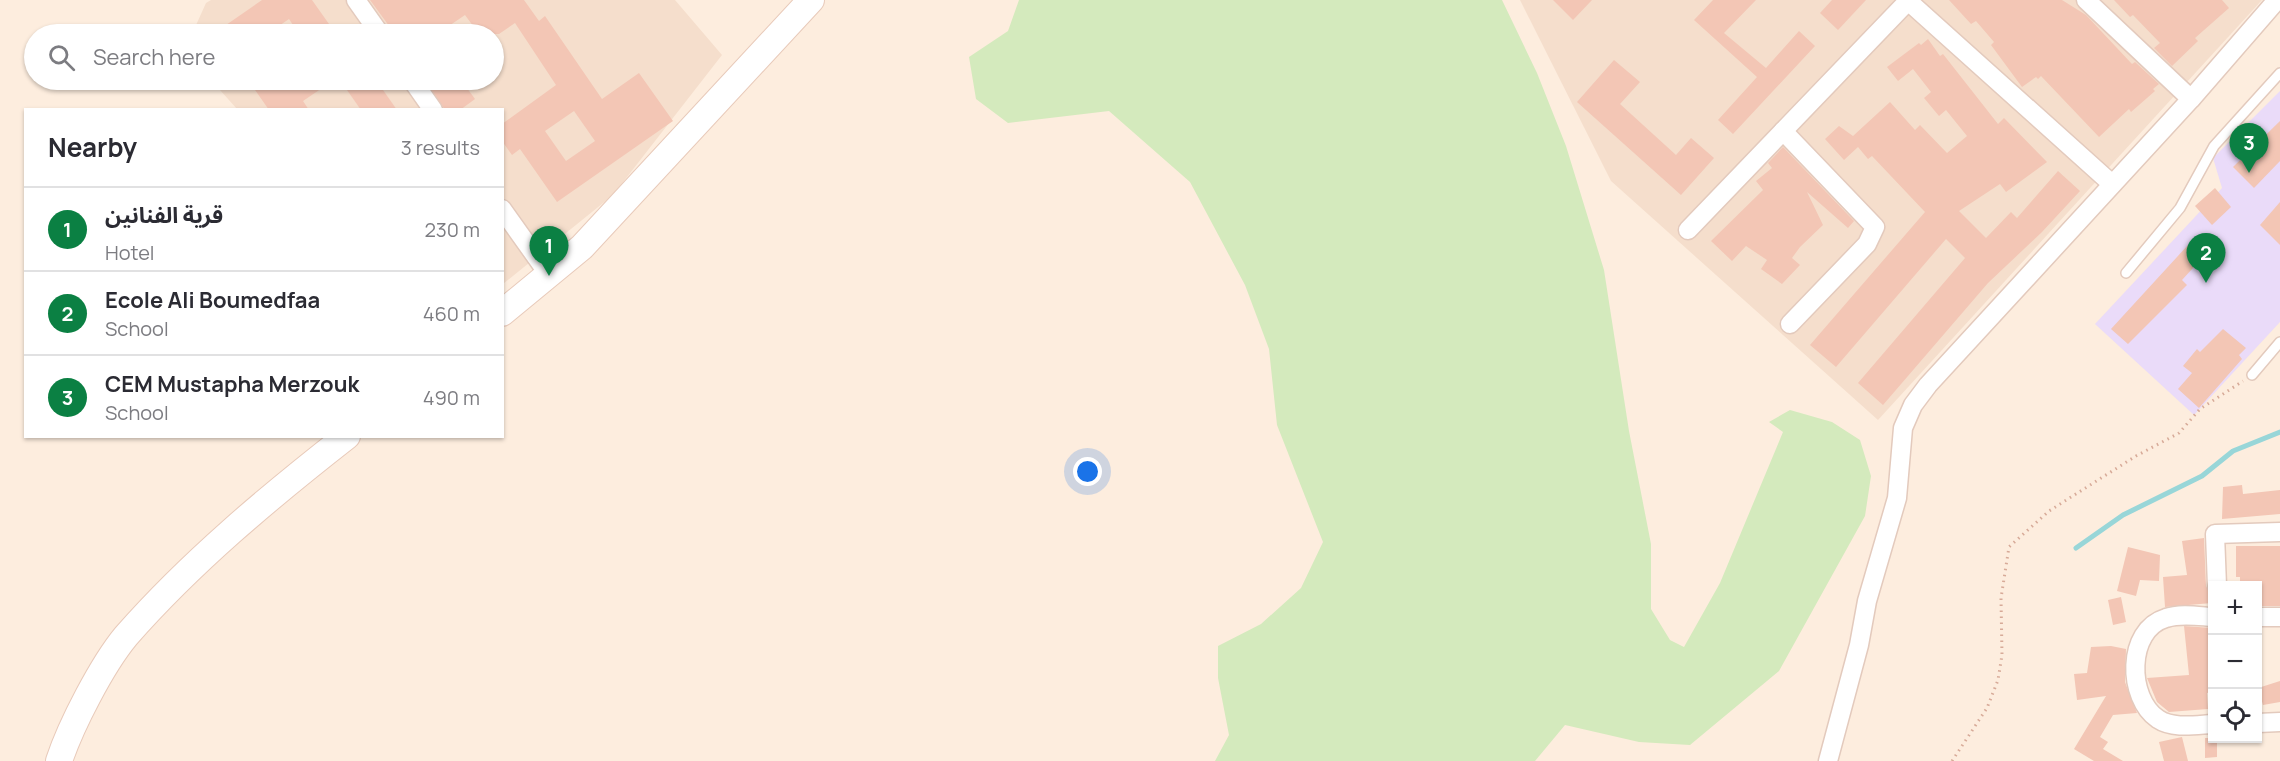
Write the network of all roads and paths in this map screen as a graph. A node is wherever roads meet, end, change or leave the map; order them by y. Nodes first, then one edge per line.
1 (356, 0) edge
2 (811, 0) edge
3 (1908, 0) edge
4 (2086, 0) edge
5 (2264, 4) edge
6 (373, 24) edge
7 (2280, 73) edge
8 (419, 90) edge
9 (2191, 99) junction
10 (432, 108) edge
11 (1783, 131) junction
12 (2112, 184) junction
13 (504, 212) edge
14 (1688, 230) dead end
15 (2126, 273) dead end
16 (549, 275) junction
17 (504, 311) edge
18 (1790, 324) dead end
19 (2280, 342) edge
20 (2252, 375) joint
21 (344, 438) edge
22 (2280, 532) edge
23 (2217, 581) edge
24 (2208, 617) edge
25 (2262, 617) edge
26 (2280, 618) edge
27 (2280, 722) edge
28 (2262, 723) edge
29 (2208, 724) edge
30 (58, 761) edge
31 (1828, 761) edge
32 (1952, 761) edge

1 - 6 street
2 - 16 main road
3 - 11 street
3 - 12 street
4 - 9 street
5 - 9 street
7 - 15 lane
8 - 10 street
9 - 12 street
11 - 14 street
11 - 18 street
12 - 31 street
13 - 16 street
16 - 17 main road
19 - 20 lane
20 - 32 path
21 - 30 main road
22 - 23 street
24 - 29 street
25 - 26 street
27 - 28 street

